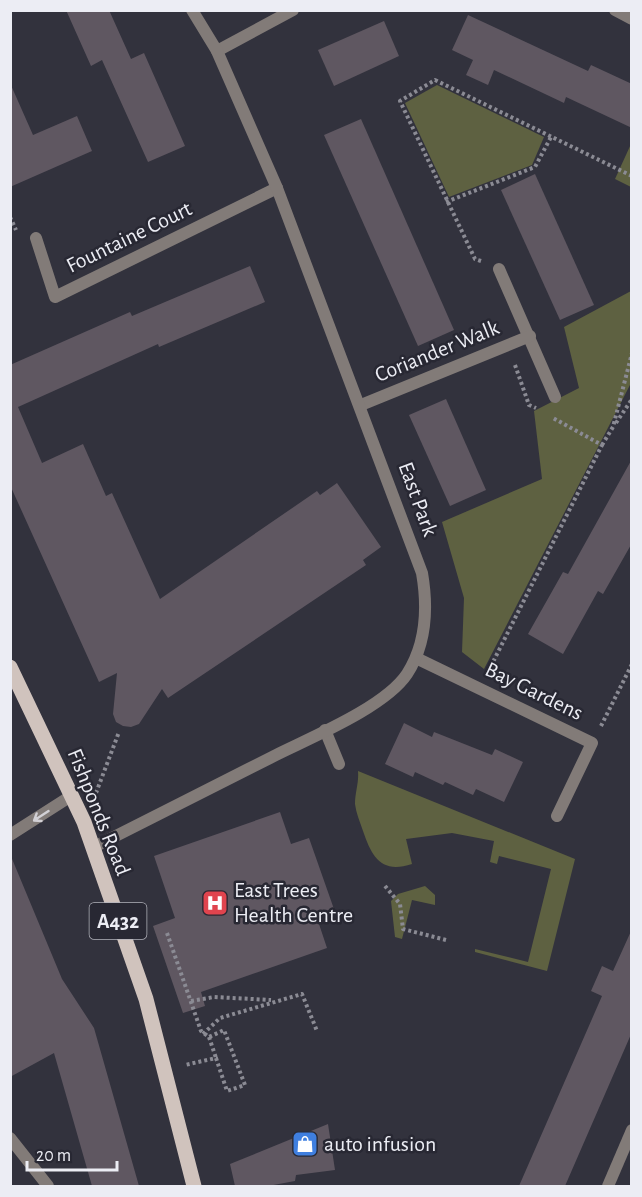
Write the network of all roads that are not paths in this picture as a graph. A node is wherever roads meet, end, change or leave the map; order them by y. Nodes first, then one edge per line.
1 (192, 10) edge
2 (293, 10) edge
3 (615, 10) edge
4 (632, 19) edge
5 (217, 51) junction
6 (277, 188) junction
7 (36, 238) dead end
8 (499, 269) road end
9 (530, 336) junction
10 (555, 397) dead end
11 (361, 405) junction
12 (416, 658) junction
13 (10, 667) edge
14 (326, 730) junction
15 (339, 764) dead end
16 (71, 796) junction
17 (557, 816) dead end
18 (10, 835) edge
19 (92, 848) junction
20 (632, 1130) edge
21 (10, 1138) edge
22 (48, 1186) edge
23 (194, 1186) edge
24 (608, 1186) edge

1 - 5 street, East Park
2 - 5 street
3 - 4 street
5 - 6 street, East Park
6 - 7 street, Fountaine Court
6 - 11 street, East Park
8 - 9 street, Coriander Walk
9 - 10 street, Coriander Walk
9 - 11 street, Coriander Walk
11 - 12 street, East Park
12 - 14 street, East Park
12 - 17 street, Bay Gardens
13 - 16 main road, Fishponds Road / A432
14 - 15 street
14 - 19 street, East Park
16 -> 18 street
16 - 19 main road, Fishponds Road / A432
19 - 23 main road, Fishponds Road / A432
20 - 24 street
21 - 22 street

